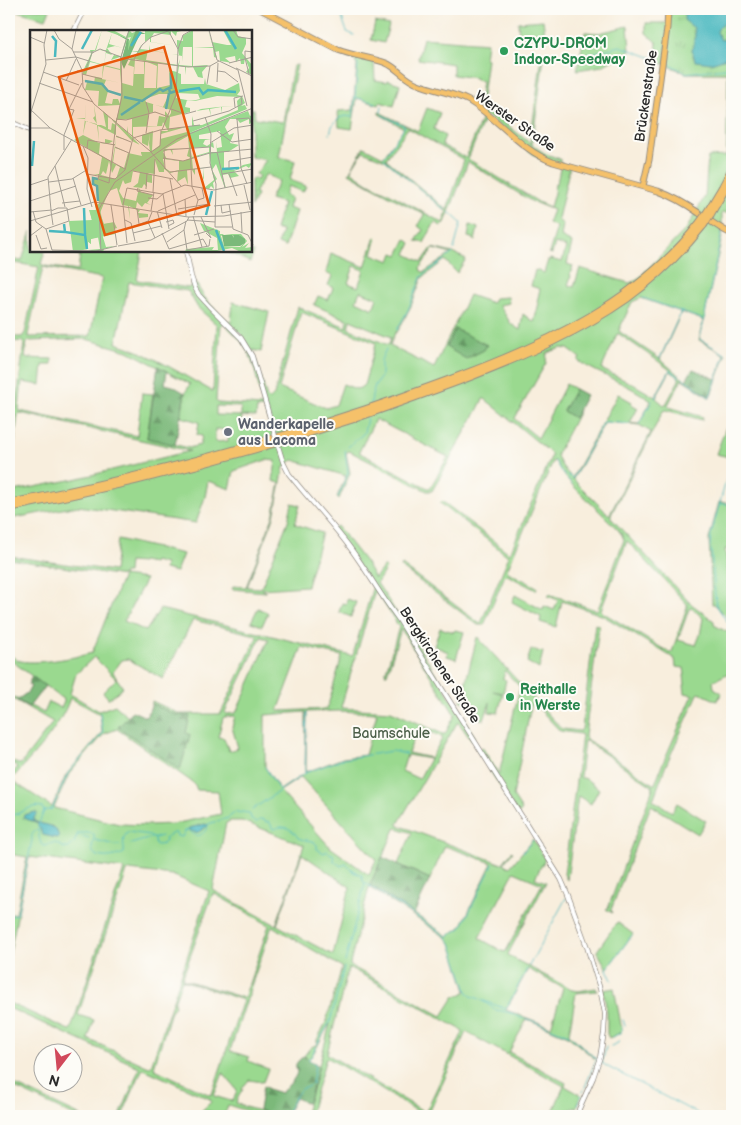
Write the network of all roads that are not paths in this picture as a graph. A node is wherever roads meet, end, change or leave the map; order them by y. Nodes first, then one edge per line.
1 (85, 9) edge
2 (260, 9) edge
3 (668, 9) edge
4 (74, 30) edge
5 (9, 121) edge
6 (30, 131) edge
7 (732, 168) edge
8 (732, 178) edge
9 (643, 186) junction
10 (709, 213) junction
11 (732, 234) edge
12 (186, 252) edge
13 (366, 412) junction
14 (9, 503) edge
15 (9, 508) edge
16 (578, 1116) edge

1 - 4 street
2 - 9 main road, Werster Straße
3 - 9 main road, Brückenstraße
5 - 6 street
7 - 10 highway
8 - 10 highway
9 - 11 main road, Werster Straße
10 - 13 highway, bridge
12 - 16 street, Bergkirchener Straße, bridge
13 - 14 highway
13 - 15 highway

